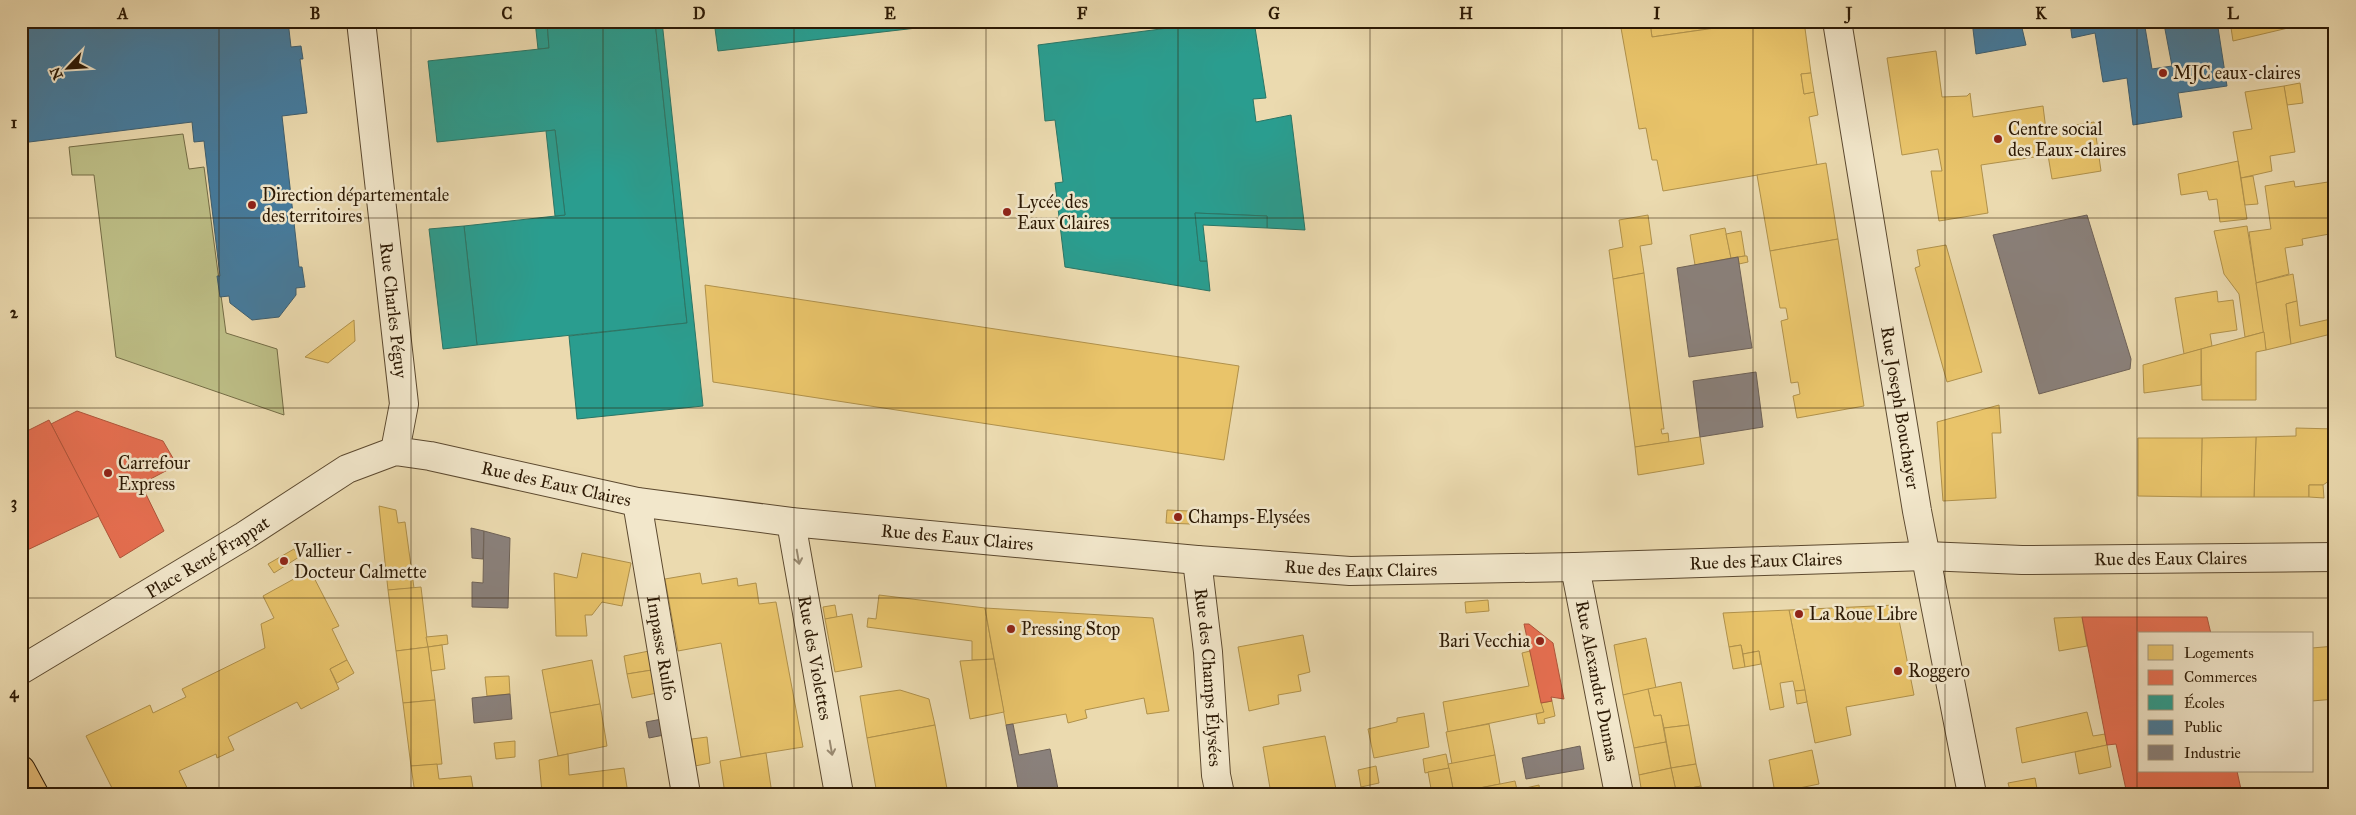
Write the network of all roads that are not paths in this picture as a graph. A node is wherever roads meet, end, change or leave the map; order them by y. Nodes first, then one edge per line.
1 (361, 21) edge
2 (1837, 21) edge
3 (395, 451) junction
4 (637, 502) junction
5 (791, 522) junction
6 (1926, 556) junction
7 (2335, 557) edge
8 (1197, 560) junction
9 (1575, 567) junction
10 (21, 670) edge
11 (21, 770) edge
12 (34, 794) edge
13 (686, 794) edge
14 (840, 794) edge
15 (1220, 794) edge
16 (1618, 794) edge
17 (1972, 794) edge

1 - 3 street, Rue Charles Péguy
2 - 6 street, Rue Joseph Bouchayer
3 - 4 street, Rue des Eaux Claires
3 - 10 street, Place René Frappat
4 - 5 street, Rue des Eaux Claires
4 - 13 street, Impasse Rulfo
5 - 8 street, Rue des Eaux Claires
5 -> 14 street, Rue des Violettes
6 - 7 street, Rue des Eaux Claires
6 - 9 street, Rue des Eaux Claires
6 - 17 street, Rue Joseph Bouchayer
8 - 9 street, Rue des Eaux Claires
8 - 15 street, Rue des Champs Élysées
9 - 16 street, Rue Alexandre Dumas
11 - 12 main road

